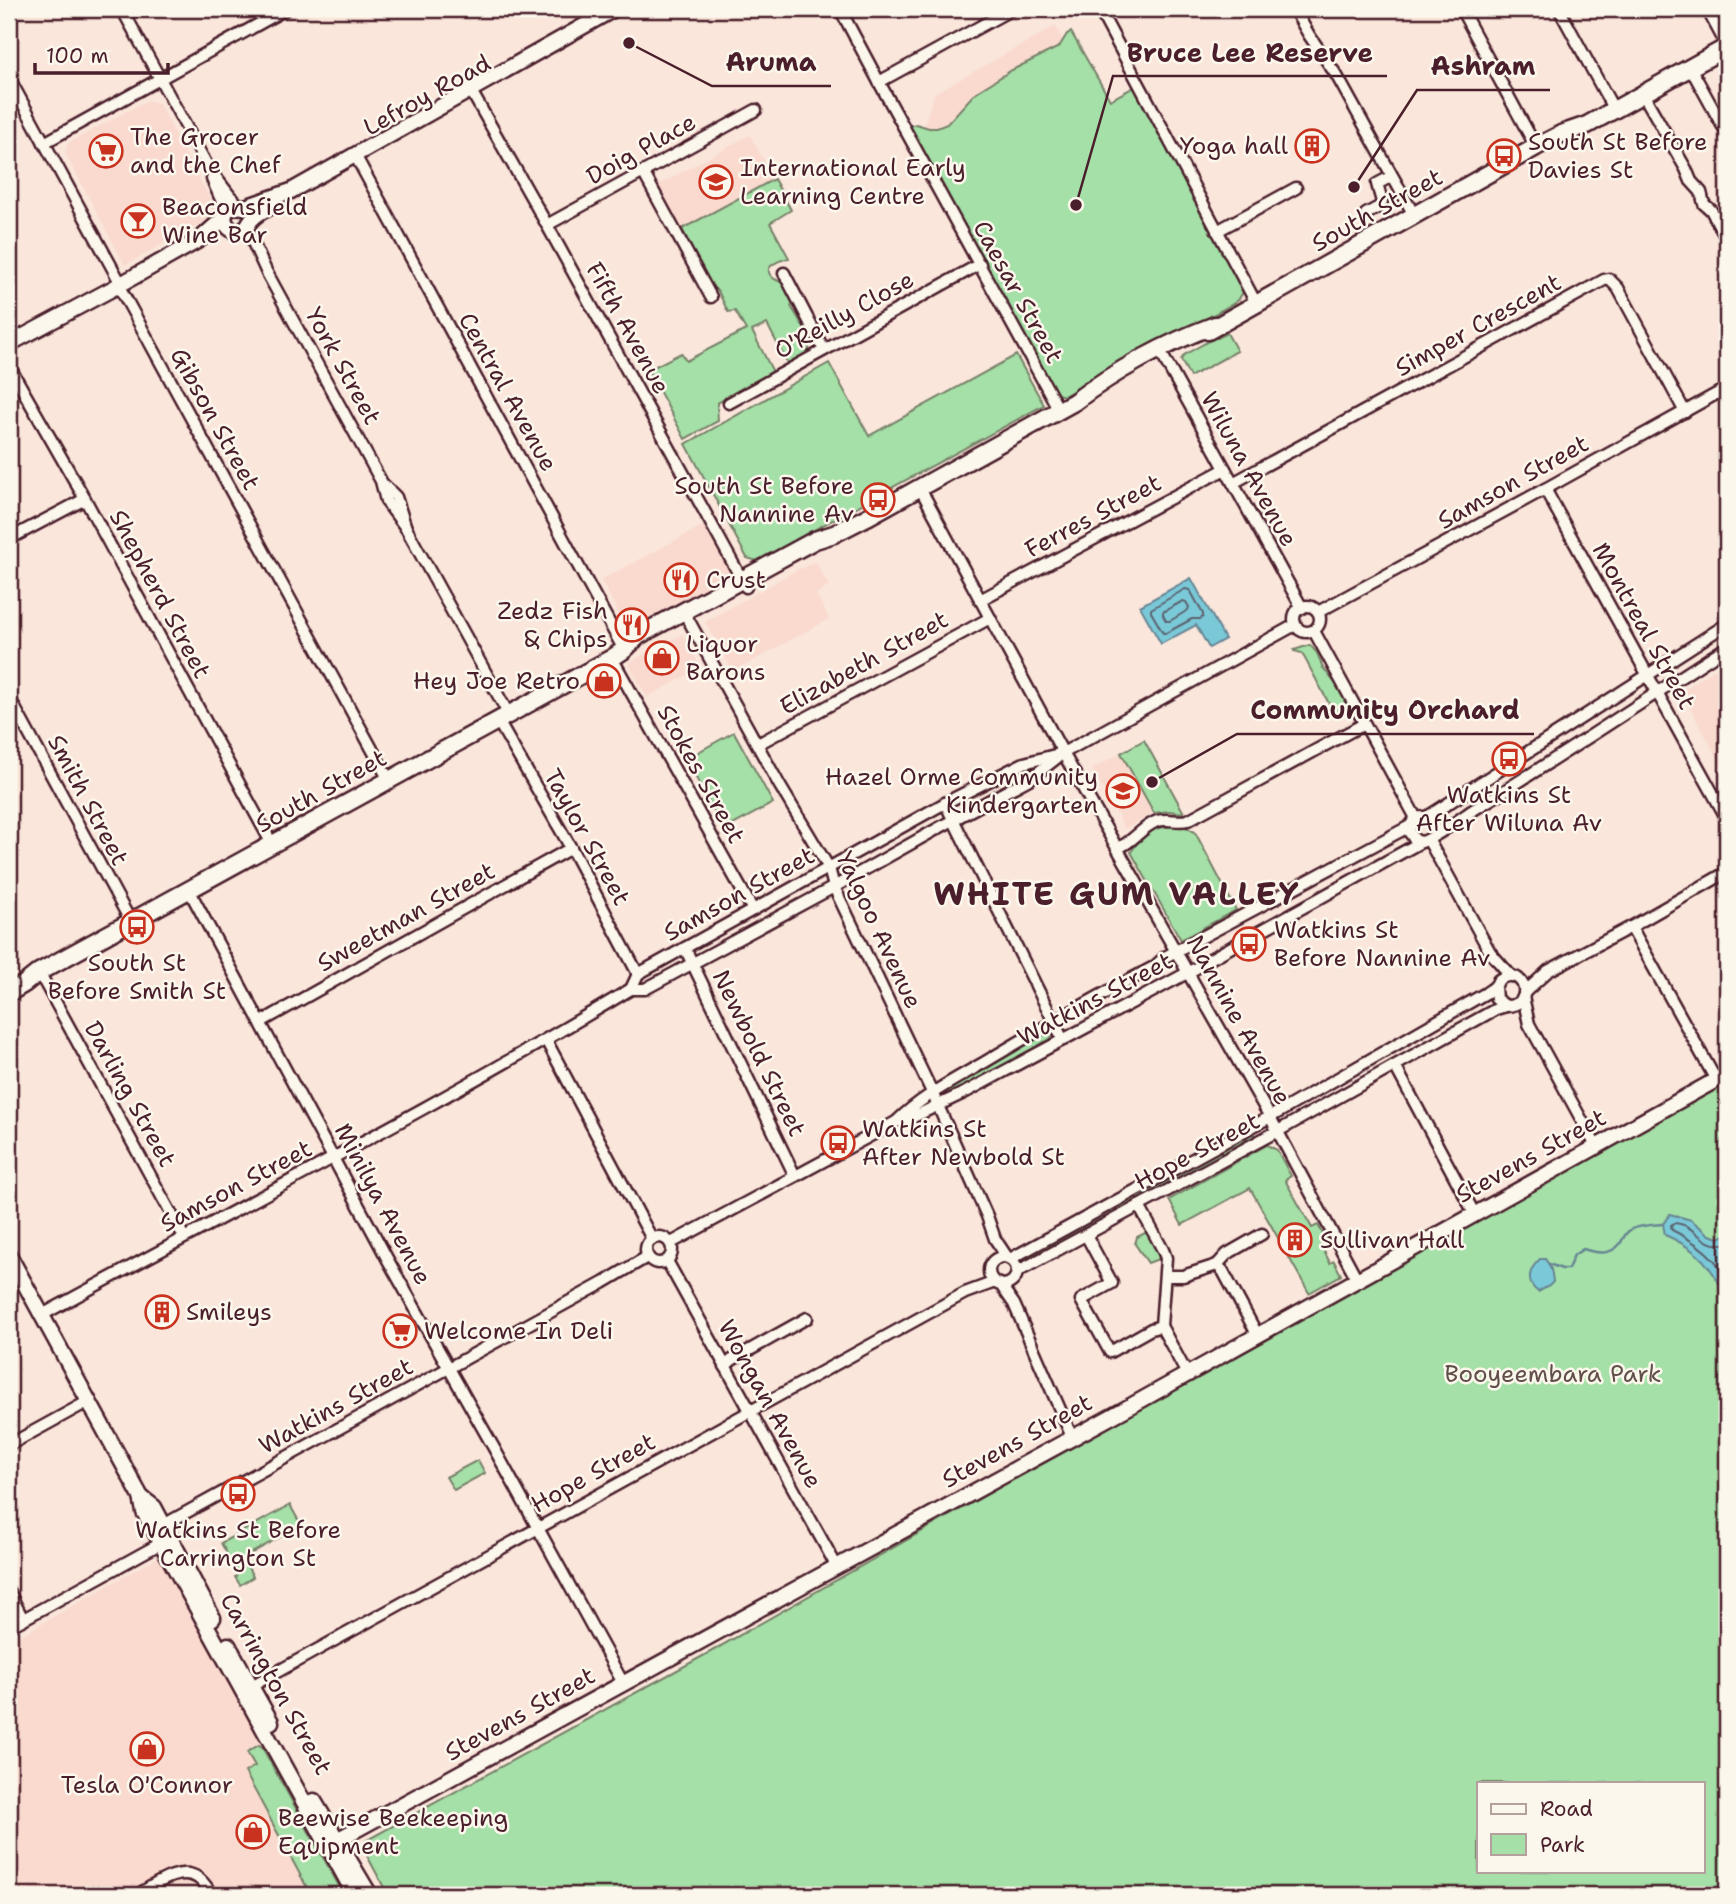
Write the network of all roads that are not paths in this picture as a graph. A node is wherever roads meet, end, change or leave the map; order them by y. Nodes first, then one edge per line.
1 (122, 9) edge
2 (285, 9) edge
3 (614, 9) edge
4 (627, 9) edge
5 (840, 9) edge
6 (1012, 9) edge
7 (1099, 9) edge
8 (1294, 9) edge
9 (1461, 9) edge
10 (1559, 9) edge
11 (1707, 9) edge
12 (1726, 43) edge
13 (1687, 69) junction
14 (9, 78) edge
15 (160, 79) junction
16 (878, 82) junction
17 (472, 92) junction
18 (1643, 94) junction
19 (1612, 106) junction
20 (756, 110) dead end
21 (1727, 134) edge
22 (44, 143) junction
23 (1536, 147) junction
24 (356, 157) junction
25 (208, 167) junction
26 (643, 172) junction
27 (1392, 176) junction
28 (1296, 188) dead end
29 (1366, 214) dead end
30 (1414, 215) junction
31 (237, 219) junction
32 (547, 225) junction
33 (1217, 231) junction
34 (1727, 240) edge
35 (980, 264) junction
36 (784, 273) dead end
37 (121, 287) junction
38 (711, 297) dead end
39 (1256, 303) junction
40 (9, 344) edge
41 (824, 351) junction
42 (9, 352) edge
43 (1162, 354) junction
44 (9, 366) edge
45 (1727, 388) edge
46 (729, 403) dead end
47 (1066, 406) junction
48 (1685, 412) junction
49 (1225, 470) junction
50 (1233, 483) junction
51 (920, 488) junction
52 (1545, 489) junction
53 (85, 499) junction
54 (9, 539) edge
55 (744, 583) junction
56 (980, 600) junction
57 (1301, 608) junction
58 (1318, 612) junction
59 (686, 616) junction
60 (990, 618) junction
61 (1727, 624) edge
62 (1295, 625) junction
63 (1314, 631) junction
64 (1727, 647) edge
65 (618, 654) junction
66 (1648, 675) junction
67 (1657, 693) junction
68 (9, 697) edge
69 (503, 718) junction
70 (1364, 724) junction
71 (758, 744) junction
72 (1063, 753) junction
73 (389, 780) junction
74 (945, 803) junction
75 (1727, 819) edge
76 (953, 820) junction
77 (1418, 821) junction
78 (1428, 839) junction
79 (272, 844) junction
80 (571, 848) junction
81 (1118, 848) junction
82 (829, 868) junction
83 (1727, 872) edge
84 (834, 887) junction
85 (188, 890) junction
86 (753, 910) junction
87 (131, 922) junction
88 (1631, 927) junction
89 (685, 948) junction
90 (1177, 952) junction
91 (1490, 952) junction
92 (692, 964) junction
93 (1548, 971) junction
94 (39, 972) junction
95 (1188, 973) junction
96 (638, 974) junction
97 (1515, 977) junction
98 (1496, 985) junction
99 (11, 987) edge
100 (631, 989) junction
101 (1524, 995) junction
102 (1508, 1006) junction
103 (261, 1022) junction
104 (1053, 1022) junction
105 (1529, 1024) junction
106 (546, 1040) junction
107 (1063, 1040) junction
108 (1395, 1066) junction
109 (1721, 1077) edge
110 (933, 1094) junction
111 (937, 1106) junction
112 (1270, 1117) junction
113 (895, 1122) junction
114 (1277, 1131) junction
115 (1597, 1146) junction
116 (334, 1158) junction
117 (795, 1177) junction
118 (1139, 1206) junction
119 (1474, 1213) junction
120 (1262, 1234) dead end
121 (1086, 1235) junction
122 (184, 1237) junction
123 (652, 1239) junction
124 (995, 1239) junction
125 (671, 1243) junction
126 (9, 1255) edge
127 (647, 1256) junction
128 (1009, 1258) junction
129 (994, 1260) junction
130 (667, 1261) junction
131 (1217, 1265) junction
132 (989, 1271) junction
133 (1017, 1272) junction
134 (1166, 1276) junction
135 (1357, 1279) junction
136 (1002, 1283) junction
137 (965, 1293) junction
138 (42, 1315) junction
139 (807, 1318) dead end
140 (1161, 1326) junction
141 (1257, 1334) junction
142 (725, 1366) junction
143 (448, 1368) junction
144 (1187, 1374) junction
145 (89, 1401) junction
146 (749, 1411) junction
147 (1072, 1437) junction
148 (9, 1445) edge
149 (538, 1528) junction
150 (163, 1534) junction
151 (837, 1567) junction
152 (9, 1592) edge
153 (23, 1619) junction
154 (9, 1627) edge
155 (623, 1683) junction
156 (246, 1688) junction
157 (332, 1843) junction
158 (137, 1895) edge
159 (212, 1895) edge
160 (355, 1895) edge
161 (370, 1895) edge

1 - 15 street, York Street
2 - 15 street
3 - 17 street, Lefroy Road
4 - 17 street, Lefroy Road
5 - 16 street, Caesar Street
6 - 16 street
7 - 33 street
8 - 27 street
9 - 23 street
10 - 19 street
11 - 12 street
12 - 13 main road, South Street
12 - 19 main road, South Street
13 - 18 main road, South Street
13 - 21 street
14 - 22 street, Gibson Street
15 - 22 street
15 - 25 street, York Street
16 - 35 street, Caesar Street
17 - 24 street, Lefroy Road
17 - 32 street, Fifth Avenue
18 - 19 main road, South Street
18 - 34 street
19 - 23 main road, South Street
20 - 26 street, Doig Place
22 - 37 street, Gibson Street
23 - 30 main road, South Street
24 - 31 street, Lefroy Road
24 - 65 street, Central Avenue
25 - 31 street, York Street
25 - 31 street, York Street
26 - 32 street, Doig Place
26 - 38 street
27 - 29 street
27 - 30 street
28 - 33 street
30 - 39 main road, South Street
31 - 37 street, Lefroy Road
31 - 69 street, York Street
32 - 55 street, Fifth Avenue
33 - 39 street
35 - 41 street, O'Reilly Close
35 - 47 street, Caesar Street
36 - 41 street
37 - 40 street, Lefroy Road
37 - 42 street, Lefroy Road
37 - 73 street, Gibson Street
39 - 43 main road, South Street
41 - 46 street, O'Reilly Close
43 - 47 main road, South Street
43 - 49 street, Wiluna Avenue
44 - 53 street, Shepherd Street
45 - 48 street, Samson Street
47 - 51 main road, South Street
48 - 50 street, Simper Crescent
48 - 52 street, Samson Street
49 - 50 street, Wiluna Avenue
49 - 56 street, Ferres Street
50 - 57 street, Wiluna Avenue
51 - 55 main road, South Street
51 - 56 street, Nannine Avenue
52 - 58 street, Samson Street
52 - 66 street, Montreal Street
53 - 54 street
53 - 79 street, Shepherd Street
55 - 59 main road, South Street
56 - 60 street, Nannine Avenue
57 - 58 street
57 - 62 street
58 - 63 street
59 - 65 main road, South Street
59 - 71 street, Yalgoo Avenue
60 - 71 street, Elizabeth Street
60 - 72 street, Nannine Avenue
61 - 66 street, Watkins Street
62 - 63 street
62 - 72 street, Samson Street
63 - 70 street
64 - 67 street, Watkins Street
65 - 69 main road, South Street
65 - 86 street, Stokes Street
66 - 67 street, Montreal Street
66 - 77 street, Watkins Street
67 - 75 street, Montreal Street
67 - 78 street, Watkins Street
68 - 87 street, Smith Street
69 - 73 main road, South Street
69 - 80 street, Taylor Street
70 - 77 street
70 - 81 street
71 - 82 street, Yalgoo Avenue
72 - 74 street, Samson Street
72 - 76 street, Samson Street
72 - 81 street, Nannine Avenue
73 - 79 main road, South Street
74 - 76 street
74 - 82 street, Samson Street
76 - 84 street, Samson Street
76 - 104 street
77 - 78 street
77 - 78 street
77 - 90 street, Watkins Street
78 - 91 street
78 - 95 street, Watkins Street
79 - 85 main road, South Street
80 - 96 street, Taylor Street
80 - 103 street, Sweetman Street
81 - 90 street, Nannine Avenue
82 - 84 street, Yalgoo Avenue
82 - 86 street, Samson Street
83 - 88 street
84 - 92 street, Samson Street
84 - 110 street, Yalgoo Avenue
85 - 87 main road, South Street
85 - 103 street, Minilya Avenue
86 - 89 street, Samson Street
87 - 94 main road, South Street
88 - 93 street
88 - 109 street
89 - 92 street, Newbold Street
89 - 96 street, Samson Street
90 - 95 street, Nannine Avenue
90 - 104 street, Watkins Street
91 - 97 street
91 - 98 street
92 - 100 street, Samson Street
92 - 117 street, Newbold Street
93 - 97 street
93 - 101 street
94 - 99 main road, South Street
94 - 122 street, Darling Street
95 - 107 street, Watkins Street
95 - 112 street, Nannine Avenue
96 - 100 street
97 - 98 street
97 - 101 street
98 - 102 street
98 - 112 street, Hope Street
100 - 106 street, Samson Street
101 - 102 street
101 - 105 street
102 - 105 street
102 - 108 street, Hope Street
103 - 116 street, Minilya Avenue
104 - 107 street
104 - 110 street, Watkins Street
105 - 115 street
106 - 116 street, Samson Street
106 - 123 street
107 - 111 street, Watkins Street
108 - 114 street, Hope Street
108 - 119 street
109 - 115 street, Stevens Street
110 - 111 street, Yalgoo Avenue
110 - 113 street, Watkins Street
111 - 113 street, Watkins Street
111 - 124 street, Yalgoo Avenue
112 - 114 street, Nannine Avenue
112 - 128 street, Hope Street
113 - 117 street, Watkins Street
114 - 118 street, Hope Street
114 - 135 street, Nannine Avenue
115 - 119 street, Stevens Street
116 - 122 street, Samson Street
116 - 143 street, Minilya Avenue
117 - 125 street, Watkins Street
118 - 121 street, Hope Street
118 - 134 street
119 - 135 street, Stevens Street
120 - 131 street
121 - 133 street, Hope Street
121 - 140 street
122 - 138 street, Samson Street
123 - 125 street
123 - 127 street
124 - 128 street, Yalgoo Avenue
124 - 129 street, Yalgoo Avenue
125 - 130 street
126 - 138 street, Carrington Street
127 - 130 street
127 - 143 street, Watkins Street
128 - 129 street
128 - 133 street
129 - 132 street
130 - 142 street, Wongan Avenue
131 - 134 street
131 - 141 street
132 - 136 street
132 - 137 street, Hope Street
133 - 136 street
134 - 140 street
135 - 141 street, Stevens Street
136 - 137 street, Hope Street
136 - 147 street
137 - 146 street, Hope Street
138 - 145 street, Carrington Street
139 - 142 street
140 - 144 street
141 - 144 street, Stevens Street
142 - 146 street, Wongan Avenue
143 - 149 street, Minilya Avenue
143 - 150 street, Watkins Street
144 - 147 street, Stevens Street
145 - 148 street
145 - 150 street, Carrington Street
146 - 149 street, Hope Street
146 - 151 street, Wongan Avenue
147 - 151 street, Stevens Street
149 - 155 street, Minilya Avenue
149 - 156 street, Hope Street
150 - 153 street, Watkins Street
150 - 156 street, Carrington Street
151 - 155 street, Stevens Street
152 - 153 street
153 - 154 street, Watkins Street
155 - 157 street, Stevens Street
156 - 157 street, Carrington Street
157 - 160 street, Carrington Street
157 - 161 street, Carrington Street
158 - 159 street

